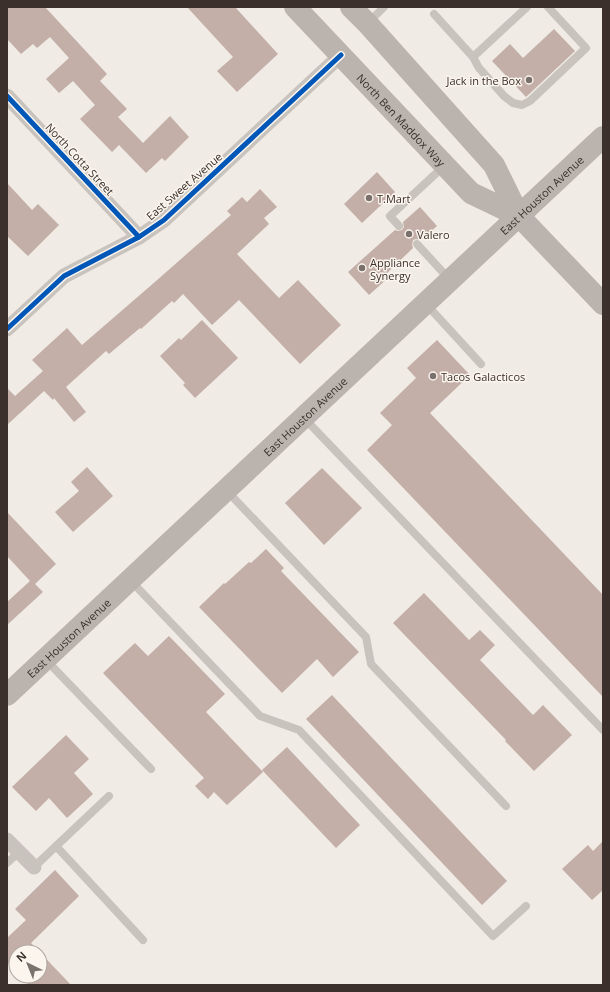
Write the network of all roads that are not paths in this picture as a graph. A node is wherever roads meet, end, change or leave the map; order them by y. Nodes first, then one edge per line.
1 (295, 7) edge
2 (352, 7) edge
3 (384, 7) edge
4 (527, 7) edge
5 (548, 7) edge
6 (434, 14) dead end
7 (367, 23) junction
8 (341, 55) junction
9 (474, 57) junction
10 (7, 96) edge
11 (603, 137) edge
12 (445, 165) junction
13 (519, 216) junction
14 (399, 226) dead end
15 (139, 236) junction
16 (417, 244) dead end
17 (451, 280) junction
18 (426, 304) junction
19 (603, 304) edge
20 (7, 329) edge
21 (481, 364) dead end
22 (304, 418) junction
23 (226, 490) junction
24 (130, 580) junction
25 (46, 659) junction
26 (7, 695) edge
27 (603, 730) edge
28 (151, 769) dead end
29 (109, 796) dead end
30 (506, 806) dead end
31 (7, 840) edge
32 (56, 846) junction
33 (19, 852) junction
34 (7, 863) edge
35 (34, 867) joint
36 (526, 906) dead end
37 (143, 940) dead end

1 - 8 main road, North Ben Maddox Way
2 - 7 main road, North Ben Maddox Way
3 - 7 lane
4 - 9 lane
5 - 9 lane
6 - 9 lane
7 - 13 main road, North Ben Maddox Way
8 - 12 main road, North Ben Maddox Way
8 - 15 street, East Sweet Avenue
10 - 15 street, North Cotta Street
11 - 13 main road, East Houston Avenue
12 - 13 main road, North Ben Maddox Way
12 - 14 lane
13 - 17 main road, East Houston Avenue
13 - 19 main road, North Ben Maddox Way
15 - 20 street, East Sweet Avenue
16 - 17 lane
17 - 18 main road, East Houston Avenue
18 - 21 lane
18 - 22 main road, East Houston Avenue
22 - 23 main road, East Houston Avenue
22 - 27 lane
23 - 24 main road, East Houston Avenue
23 - 30 lane
24 - 25 main road, East Houston Avenue
24 - 36 lane
25 - 26 main road, East Houston Avenue
25 - 28 lane
29 - 32 lane
31 - 33 street
32 - 35 lane
32 - 37 lane
33 - 34 lane
33 - 35 street

